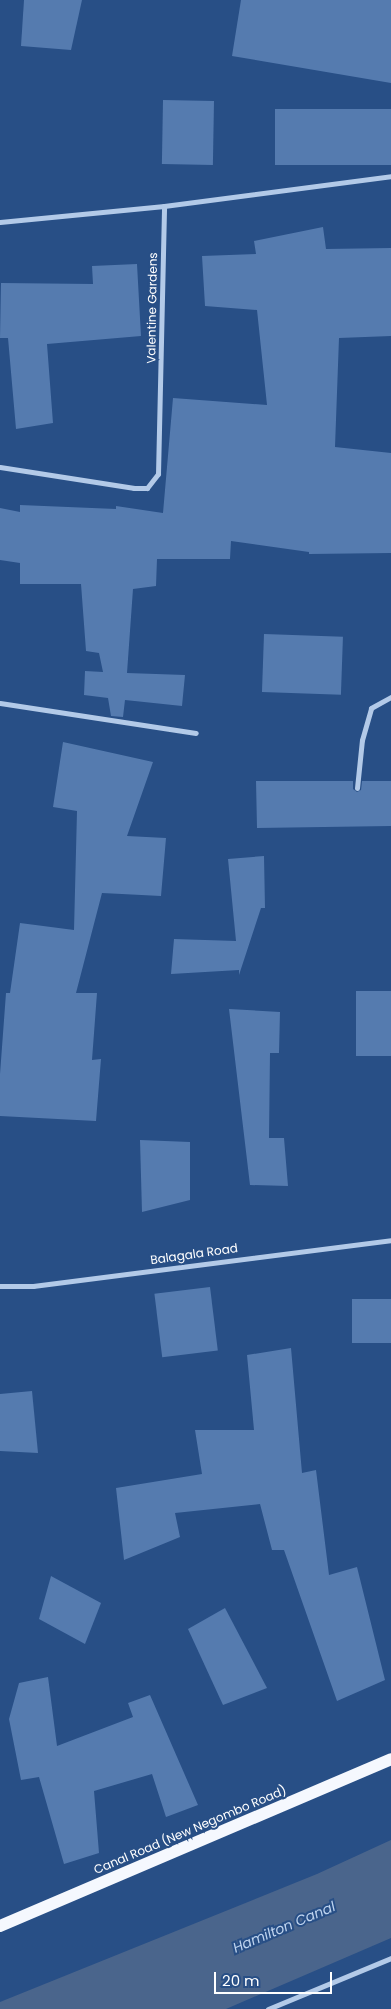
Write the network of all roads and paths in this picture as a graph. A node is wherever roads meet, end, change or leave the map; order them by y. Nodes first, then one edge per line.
1 (391, 176) edge
2 (164, 206) junction
3 (0, 222) edge
4 (0, 467) edge
5 (391, 697) edge
6 (0, 703) edge
7 (196, 733) dead end
8 (357, 788) dead end
9 (391, 1240) edge
10 (0, 1286) edge
11 (391, 1759) edge
12 (0, 1926) edge
13 (391, 1958) edge
14 (268, 2009) edge

1 - 2 street
2 - 3 street
2 - 4 street, Valentine Gardens
5 - 8 street
6 - 7 street
9 - 10 street, Balagala Road
11 - 12 main road, Canal Road (New Negombo Road)
13 - 14 street

